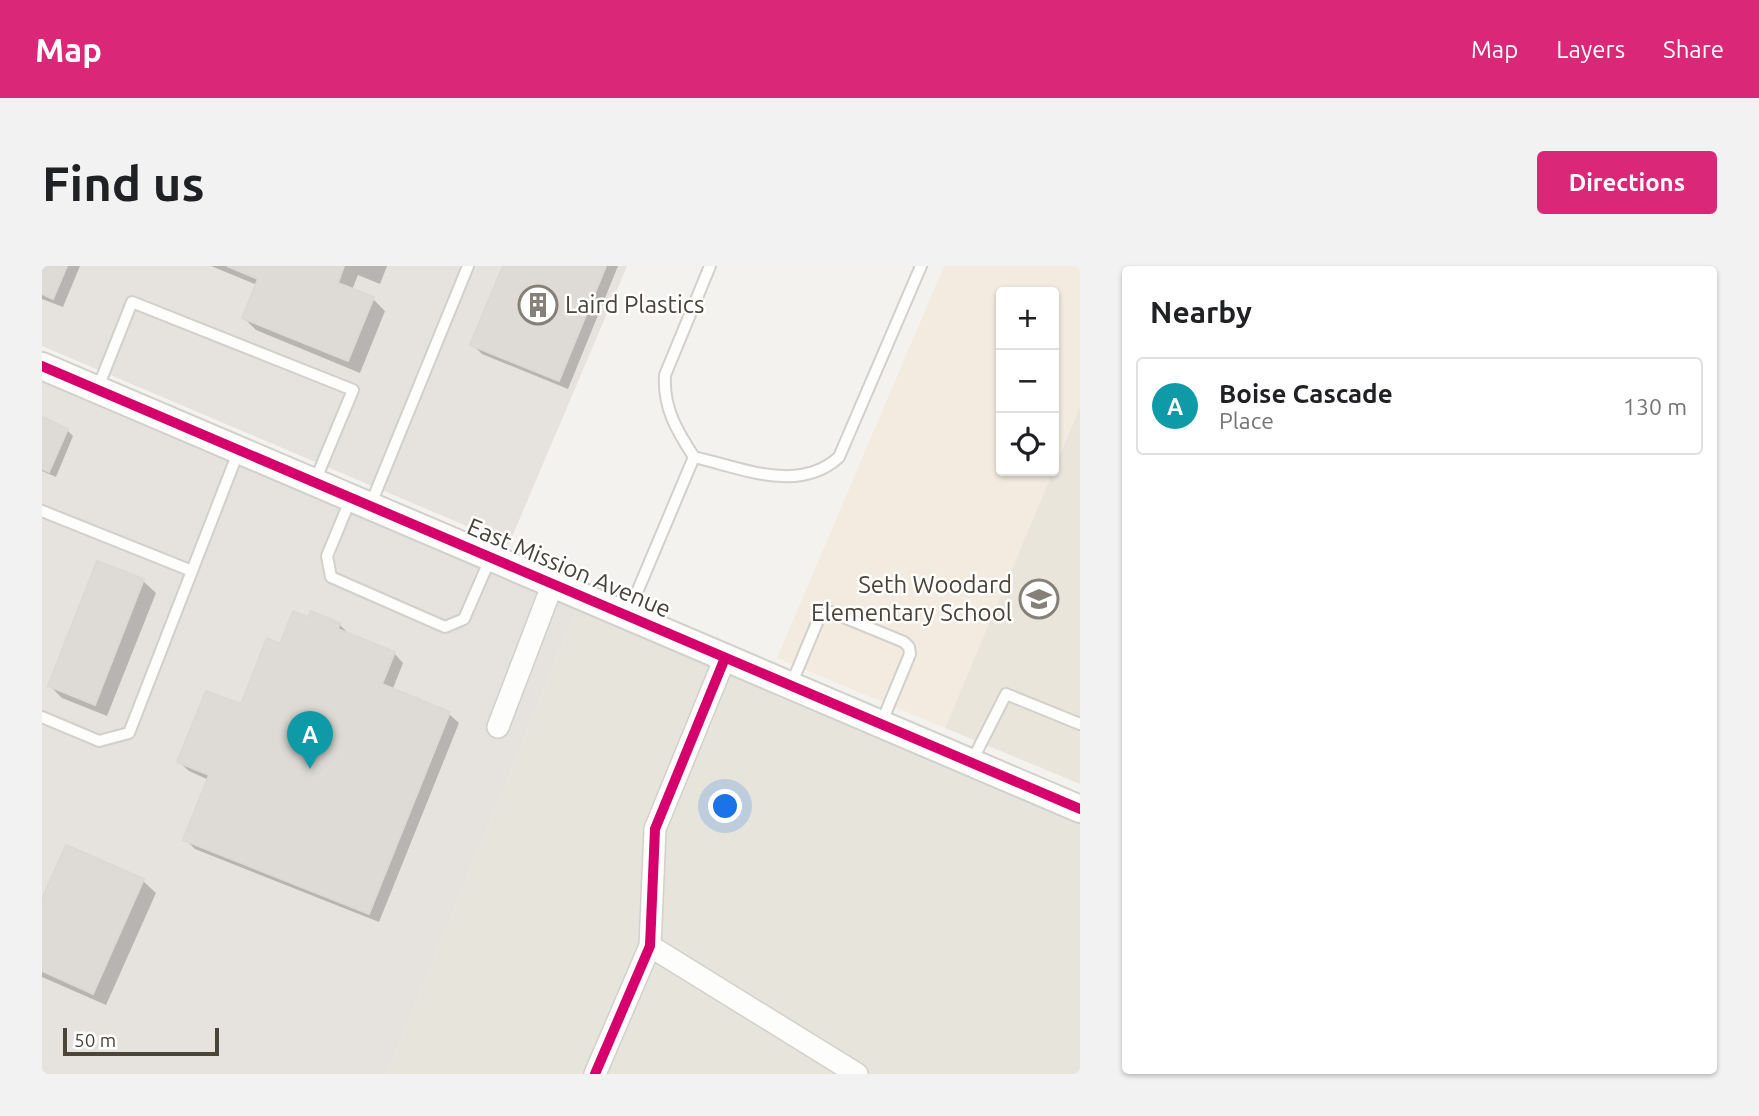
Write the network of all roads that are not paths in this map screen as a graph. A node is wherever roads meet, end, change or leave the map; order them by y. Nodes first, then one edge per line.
1 (468, 266) edge
2 (710, 266) edge
3 (921, 266) edge
4 (42, 366) edge
5 (97, 390) junction
6 (239, 450) junction
7 (694, 457) junction
8 (315, 483) junction
9 (360, 502) junction
10 (42, 510) edge
11 (490, 557) junction
12 (192, 571) junction
13 (553, 583) junction
14 (627, 615) junction
15 (725, 658) junction
16 (790, 685) junction
17 (42, 717) edge
18 (881, 724) junction
19 (1080, 724) edge
20 (498, 727) dead end
21 (971, 763) junction
22 (1080, 809) edge
23 (650, 946) junction
24 (594, 1074) edge
25 (857, 1074) edge

1 - 9 lane
2 - 7 lane
3 - 7 lane
4 - 5 street, East Mission Avenue
5 - 6 street, East Mission Avenue
5 - 8 lane
6 - 8 street, East Mission Avenue
6 - 12 lane
7 - 14 lane
8 - 9 street, East Mission Avenue
9 - 11 street, East Mission Avenue
9 - 11 lane
10 - 12 lane
11 - 13 street, East Mission Avenue
12 - 17 lane
13 - 14 street, East Mission Avenue
13 - 20 street
14 - 15 street, East Mission Avenue
15 - 16 street, East Mission Avenue
15 - 23 street
16 - 18 street, East Mission Avenue
16 - 18 lane
18 - 21 street, East Mission Avenue
19 - 21 lane
21 - 22 street, East Mission Avenue
23 - 24 street
23 - 25 street

